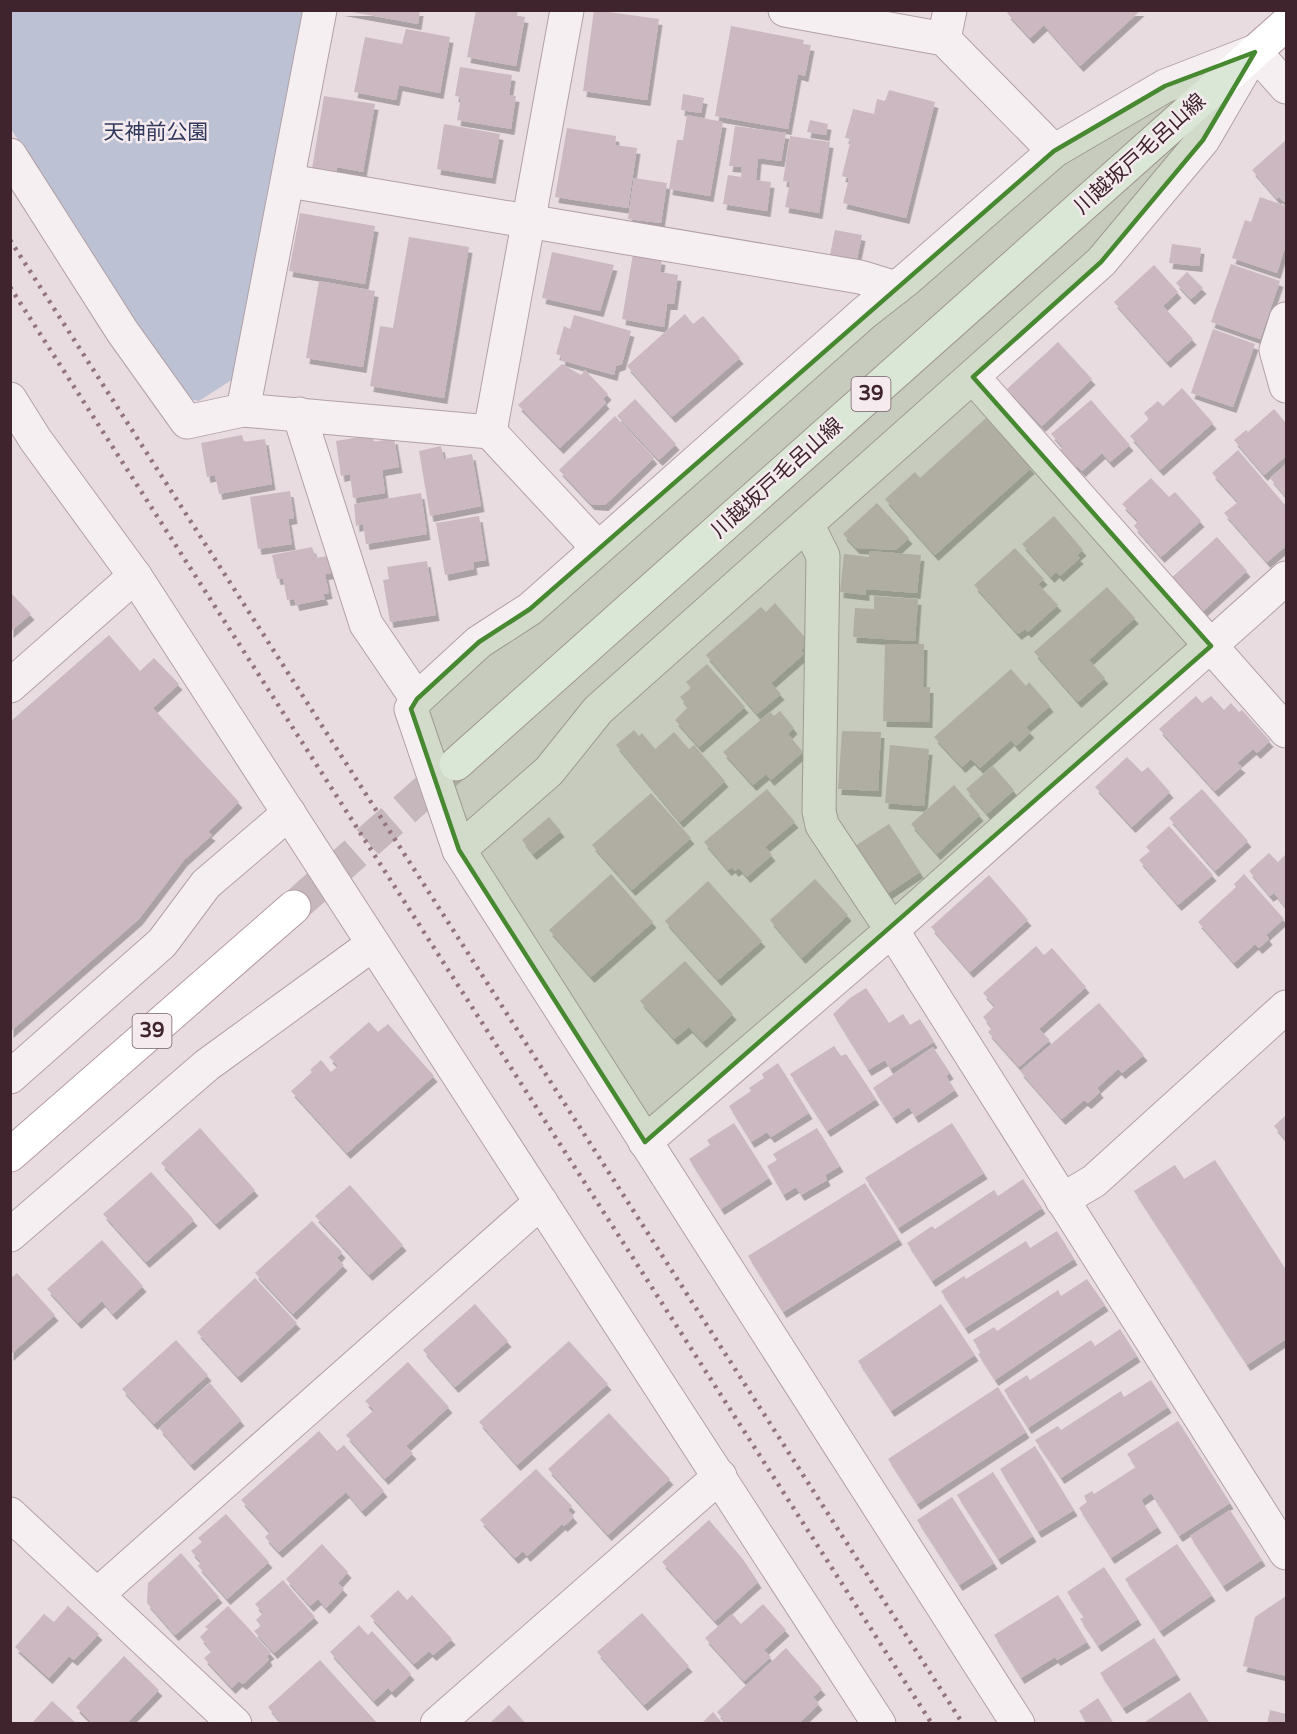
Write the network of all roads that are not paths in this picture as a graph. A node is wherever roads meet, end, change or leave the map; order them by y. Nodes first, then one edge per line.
1 (320, 10) edge
2 (567, 10) edge
3 (785, 10) edge
4 (1287, 24) edge
5 (947, 25) edge
6 (1255, 52) junction
7 (1287, 87) edge
8 (1054, 151) junction
9 (10, 155) edge
10 (289, 181) junction
11 (531, 222) junction
12 (896, 288) junction
13 (1287, 319) edge
14 (973, 378) junction
15 (1287, 386) edge
16 (10, 399) edge
17 (243, 410) junction
18 (299, 414) junction
19 (490, 432) junction
20 (807, 524) junction
21 (598, 548) junction
22 (135, 576) junction
23 (1287, 578) edge
24 (1211, 646) junction
25 (10, 686) edge
26 (417, 699) junction
27 (1287, 731) edge
28 (456, 764) tunnel mouth
29 (289, 813) junction
30 (459, 850) junction
31 (294, 907) tunnel mouth
32 (892, 930) junction
33 (373, 944) junction
34 (1287, 1007) edge
35 (10, 1077) edge
36 (645, 1142) junction
37 (10, 1155) edge
38 (1062, 1200) junction
39 (541, 1202) junction
40 (10, 1235) edge
41 (720, 1476) junction
42 (10, 1514) edge
43 (1287, 1553) edge
44 (98, 1594) junction
45 (235, 1724) edge
46 (437, 1724) edge
47 (879, 1724) edge
48 (1018, 1724) edge

1 - 10 street
2 - 11 street
3 - 5 street
4 - 6 main road, 川越坂戸毛呂山線 / 39
5 - 8 street
6 - 7 street
6 - 8 street
6 - 14 street
6 - 28 main road, 川越坂戸毛呂山線 / 39
8 - 12 street
9 - 17 street
10 - 11 street
10 - 17 street
11 - 12 street
11 - 19 street
12 - 21 street
13 - 15 street
14 - 20 street
14 - 24 street
16 - 22 street
17 - 18 street
18 - 19 street
18 - 26 street
19 - 21 street
20 - 30 street
20 - 32 street
21 - 26 street
22 - 25 street
22 - 29 street
23 - 24 street
24 - 27 street
24 - 32 street
26 - 30 street
29 - 33 street
29 - 35 street
30 - 36 street
31 - 37 main road, 39
32 - 36 street
32 - 38 street
33 - 39 street
33 - 40 street
34 - 38 street
36 - 48 street
38 - 43 street
39 - 41 street
39 - 44 street
41 - 46 street
41 - 47 street
42 - 44 street
44 - 45 street

